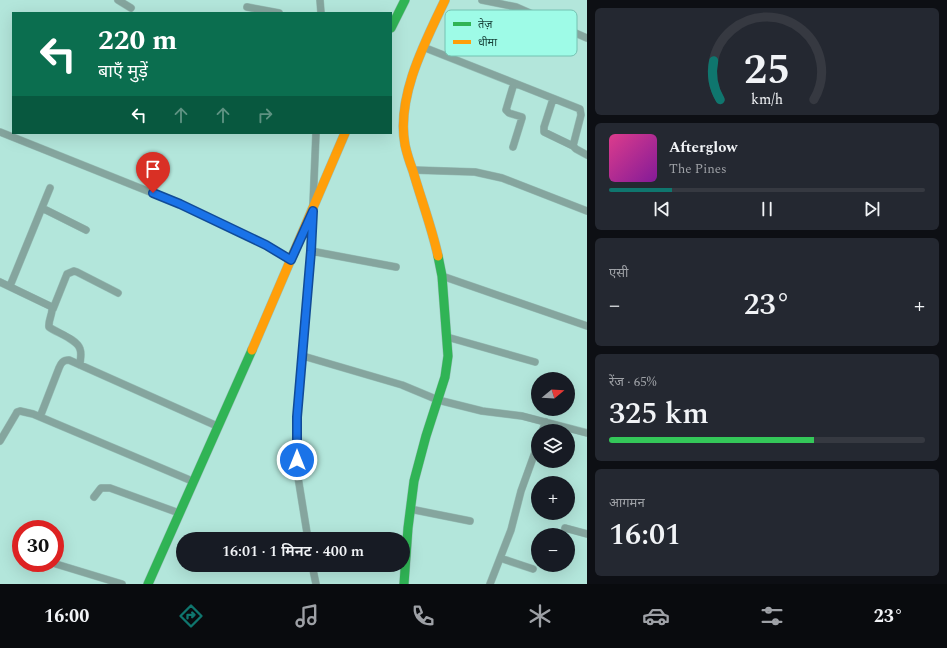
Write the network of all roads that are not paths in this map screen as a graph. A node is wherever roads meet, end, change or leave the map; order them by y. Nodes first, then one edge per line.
1 (118, 0) edge
2 (320, 0) edge
3 (405, 0) edge
4 (445, 0) edge
5 (482, 0) edge
6 (247, 6) dead end
7 (131, 8) dead end
8 (523, 10) edge
9 (274, 12) edge
10 (321, 12) edge
11 (392, 26) edge
12 (577, 34) edge
13 (587, 38) edge
14 (423, 47) junction
15 (445, 56) edge
16 (446, 56) edge
17 (514, 83) junction
18 (554, 99) junction
19 (0, 132) edge
20 (316, 134) edge
21 (345, 134) edge
22 (573, 146) junction
23 (513, 147) dead end
24 (587, 155) edge
25 (413, 170) junction
26 (50, 188) dead end
27 (42, 208) junction
28 (313, 211) junction
29 (587, 211) edge
30 (86, 230) dead end
31 (311, 251) junction
32 (291, 260) junction
33 (396, 267) dead end
34 (442, 276) junction
35 (0, 282) edge
36 (10, 286) junction
37 (118, 293) dead end
38 (53, 309) junction
39 (587, 326) edge
40 (447, 337) junction
41 (303, 356) junction
42 (535, 362) dead end
43 (80, 365) junction
44 (438, 400) junction
45 (40, 417) junction
46 (546, 422) joint
47 (217, 426) junction
48 (587, 433) edge
49 (0, 441) edge
50 (531, 463) edge
51 (192, 481) junction
52 (94, 497) dead end
53 (410, 509) junction
54 (179, 513) junction
55 (470, 521) dead end
56 (575, 531) edge
57 (307, 532) edge
58 (587, 534) edge
59 (500, 558) junction
60 (64, 566) edge
61 (531, 568) edge
62 (313, 572) edge
63 (122, 584) edge
64 (148, 584) edge
65 (316, 584) edge
66 (404, 584) edge
67 (490, 584) edge

1 - 7 street
2 - 10 street
3 - 11 street
4 - 14 street
5 - 8 street
6 - 9 street
12 - 13 street
14 - 15 street
14 - 25 street
16 - 17 street
17 - 18 street
17 - 23 street
18 - 22 street
18 - 22 street
19 - 32 street
20 - 28 street
21 - 28 street
22 - 24 street
25 - 29 street
25 - 34 street
26 - 27 street
27 - 30 street
27 - 36 street
28 - 31 street
28 - 32 street
31 - 33 street
31 - 41 street
32 - 47 street
34 - 39 street
34 - 40 street
35 - 36 street
36 - 38 street
37 - 38 street
38 - 43 street
40 - 42 street
40 - 44 street
41 - 44 street
41 - 57 street
43 - 45 street
43 - 47 street
44 - 46 street
44 - 53 street
45 - 49 street
45 - 51 street
46 - 48 street
47 - 51 street
50 - 59 street
51 - 54 street
52 - 54 street
53 - 55 street
53 - 66 street
54 - 64 street
56 - 58 street
59 - 61 street
59 - 67 street
60 - 63 street
62 - 65 street

